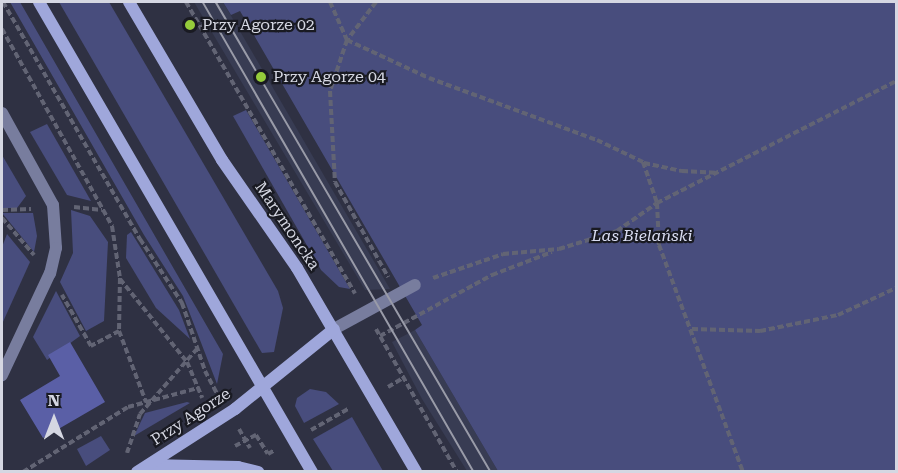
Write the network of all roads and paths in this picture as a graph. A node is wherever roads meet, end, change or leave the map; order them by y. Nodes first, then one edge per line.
1 (3, 2) edge
2 (39, 2) edge
3 (129, 2) edge
4 (186, 2) edge
5 (330, 2) edge
6 (376, 2) edge
7 (2, 29) edge
8 (347, 40) junction
9 (897, 81) edge
10 (2, 113) edge
11 (643, 162) junction
12 (719, 173) junction
13 (657, 203) junction
14 (2, 210) edge
15 (40, 217) dead end
16 (2, 218) edge
17 (559, 249) junction
18 (40, 252) dead end
19 (50, 273) junction
20 (120, 278) junction
21 (416, 285) joint
22 (897, 288) edge
23 (397, 294) junction
24 (366, 312) junction
25 (412, 319) junction
26 (334, 329) junction
27 (692, 329) junction
28 (119, 331) junction
29 (380, 336) junction
30 (198, 349) junction
31 (187, 362) junction
32 (2, 375) edge
33 (403, 378) junction
34 (198, 388) junction
35 (386, 388) dead end
36 (214, 389) dead end
37 (263, 389) junction
38 (202, 398) dead end
39 (153, 400) junction
40 (146, 402) junction
41 (348, 409) dead end
42 (239, 430) dead end
43 (308, 432) dead end
44 (245, 440) junction
45 (232, 447) dead end
46 (275, 450) dead end
47 (125, 460) dead end
48 (258, 465) edge
49 (142, 468) edge
50 (23, 471) edge
51 (312, 471) edge
52 (416, 471) edge
53 (457, 471) edge
54 (743, 471) edge

1 - 30 path
2 - 37 main road
3 - 26 main road, Marymoncka
4 - 24 path
5 - 8 path
6 - 8 path
7 - 20 path
8 - 11 path
8 - 23 path
9 - 12 path
10 - 19 lane
11 - 12 path
11 - 13 path
12 - 13 path
13 - 17 path
13 - 27 path
14 - 15 path
16 - 18 path
17 - 21 path
17 - 25 path
19 - 28 path
19 - 32 lane
20 - 28 path
20 - 31 path
21 - 23 lane
22 - 27 path
23 - 24 lane
23 - 25 path
24 - 26 lane
24 - 29 path
25 - 29 path
26 - 37 main road, Przy Agorze
26 - 52 main road, Marymoncka
27 - 54 path
28 - 40 path
29 - 33 path
30 - 31 path
30 - 36 path
31 - 34 path
31 - 39 path
33 - 35 path
33 - 53 path
34 - 38 path
34 - 39 path
37 - 49 main road, Przy Agorze
37 - 51 main road
39 - 40 path
39 - 47 path
40 - 50 path
41 - 43 path
42 - 44 path
44 - 45 path
44 - 46 path
44 - 48 path
48 - 49 main road

